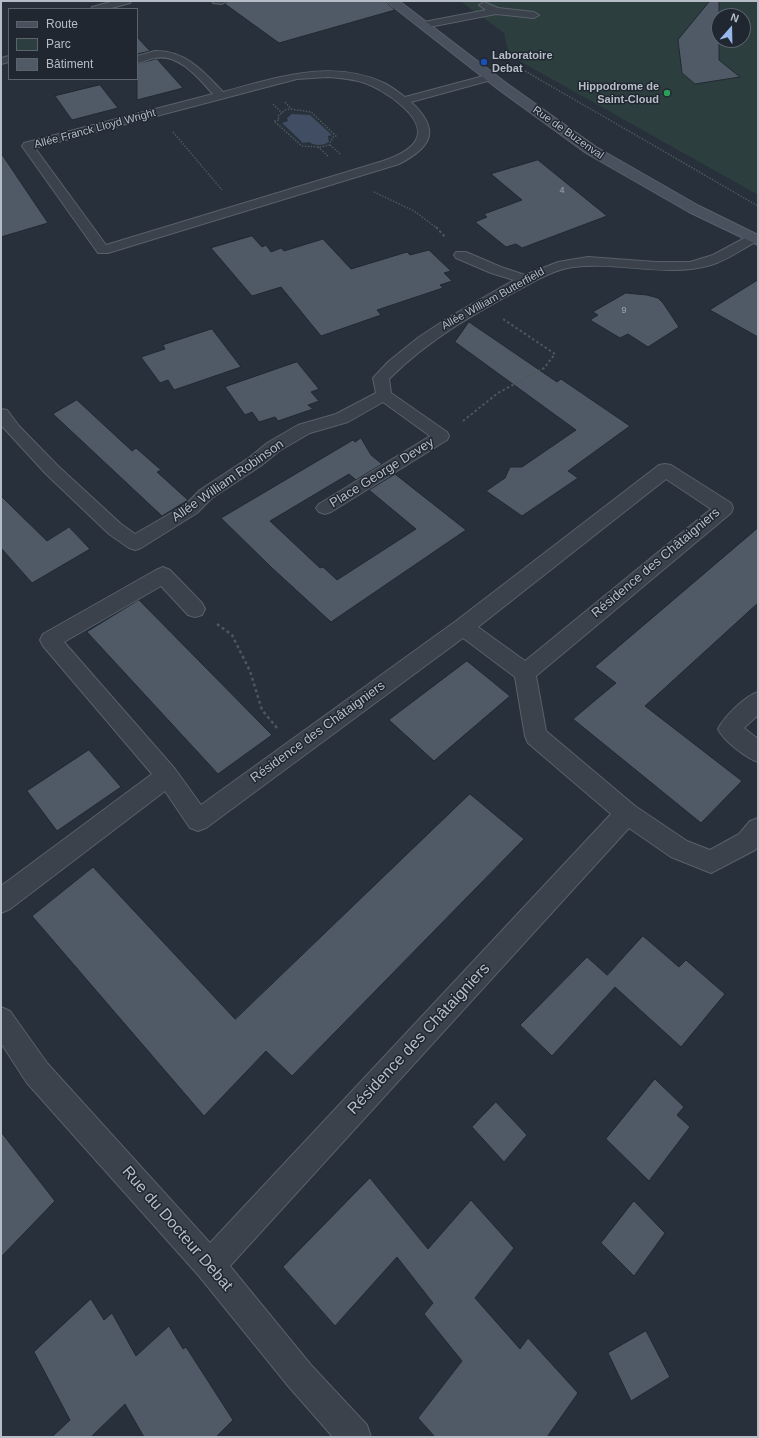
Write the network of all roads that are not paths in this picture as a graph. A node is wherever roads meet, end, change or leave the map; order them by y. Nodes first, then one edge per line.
1 (126, 1) edge
2 (217, 1) edge
3 (222, 1) edge
4 (392, 1) edge
5 (479, 1) edge
6 (100, 8) edge
7 (496, 11) junction
8 (534, 15) dead end
9 (424, 25) junction
10 (138, 60) edge
11 (491, 77) junction
12 (222, 96) junction
13 (403, 101) junction
14 (755, 239) edge
15 (461, 255) road end
16 (527, 280) junction
17 (384, 395) junction
18 (1, 414) edge
19 (325, 508) dead end
20 (195, 609) road end
21 (463, 627) junction
22 (525, 673) junction
23 (758, 701) edge
24 (758, 752) edge
25 (167, 776) junction
26 (627, 813) junction
27 (758, 828) edge
28 (1, 901) edge
29 (1, 1020) edge
30 (210, 1265) junction
31 (355, 1437) edge

1 - 6 lane
2 - 3 lane
4 - 9 main road, Rue de Buzenval
5 - 7 lane
7 - 8 lane
7 - 9 lane
9 - 11 main road, Rue de Buzenval
10 - 12 lane
11 - 13 lane
11 - 14 main road, Rue de Buzenval
12 - 13 lane, Allée Franck Lloyd Wright
12 - 13 lane, Allée Franck Lloyd Wright
14 - 16 lane, Allée William Butterfield
15 - 16 lane
16 - 17 lane, Allée William Butterfield
17 - 18 lane, Allée William Robinson
17 - 19 lane, Place George Devey
20 - 25 street, Résidence des Châtaigniers
21 - 22 street
21 - 22 street, Résidence des Châtaigniers
21 - 25 street, Résidence des Châtaigniers
22 - 26 street
23 - 24 street
25 - 28 street
26 - 27 street
26 - 30 street, Résidence des Châtaigniers
29 - 30 street, Rue du Docteur Debat
30 - 31 street, Rue du Docteur Debat

